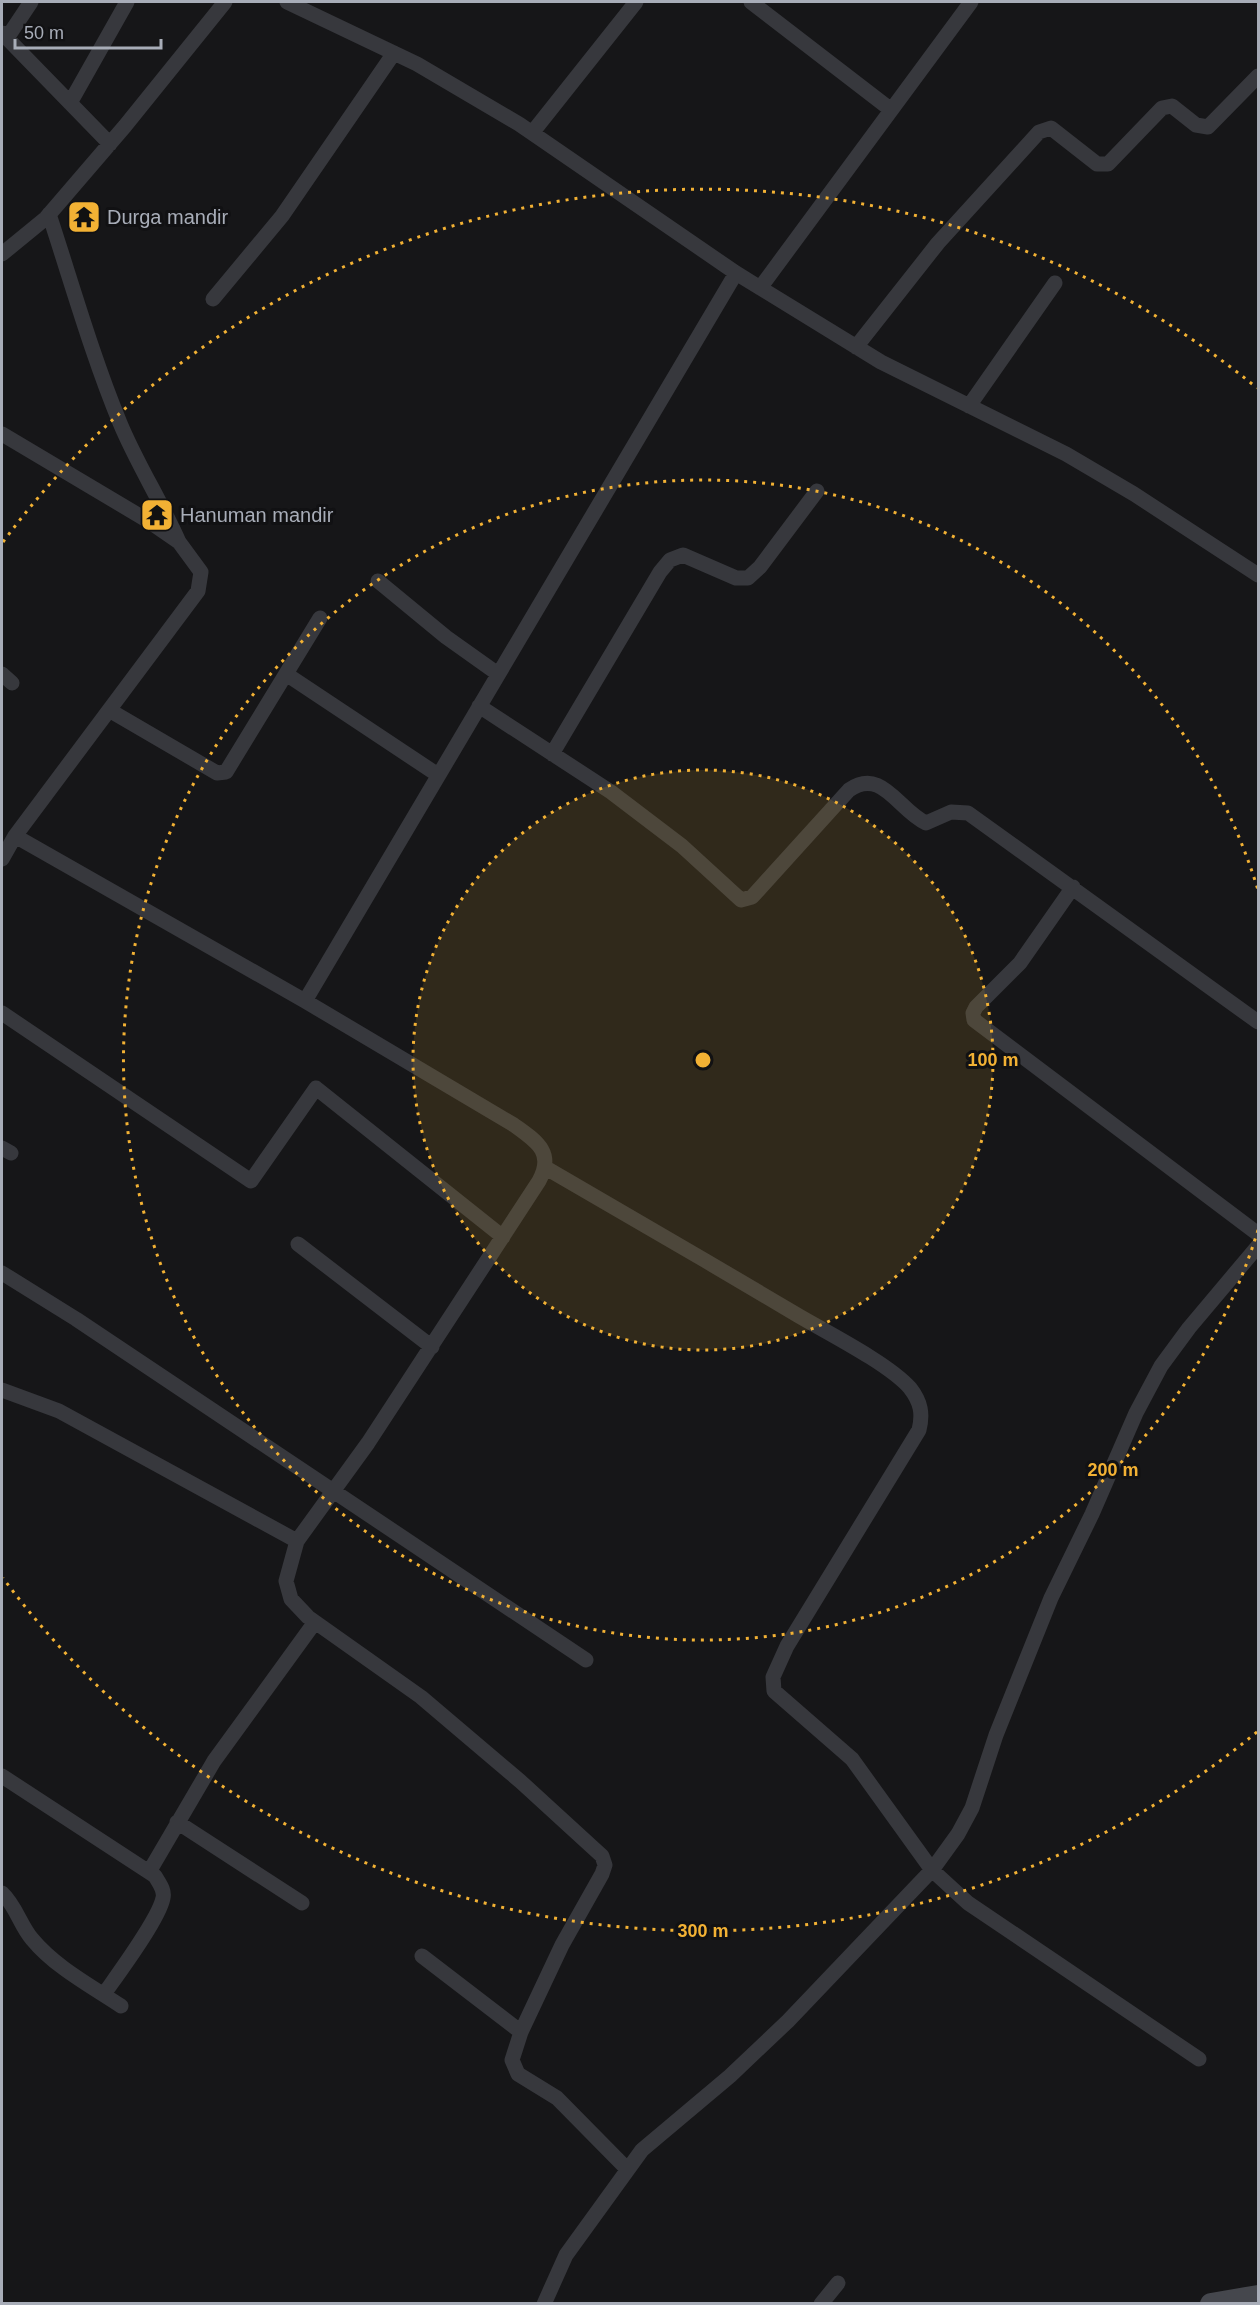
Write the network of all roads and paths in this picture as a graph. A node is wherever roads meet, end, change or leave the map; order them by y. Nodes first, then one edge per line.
1 (31, 2) edge
2 (127, 2) edge
3 (225, 2) edge
4 (287, 2) edge
5 (636, 2) edge
6 (751, 2) edge
7 (971, 2) edge
8 (4, 35) edge
9 (394, 52) junction
10 (1258, 76) edge
11 (70, 103) junction
12 (890, 109) junction
13 (532, 133) junction
14 (110, 144) junction
15 (49, 214) junction
16 (2, 254) edge
17 (736, 273) junction
18 (1055, 283) dead end
19 (760, 288) junction
20 (213, 299) dead end
21 (856, 347) junction
22 (969, 406) junction
23 (2, 434) edge
24 (817, 491) dead end
25 (179, 542) junction
26 (1258, 575) edge
27 (378, 581) dead end
28 (320, 618) dead end
29 (286, 674) junction
30 (498, 674) junction
31 (479, 706) junction
32 (109, 710) junction
33 (552, 754) junction
34 (438, 775) junction
35 (15, 836) junction
36 (2, 859) edge
37 (1073, 887) junction
38 (305, 1001) junction
39 (2, 1013) edge
40 (1258, 1022) edge
41 (546, 1168) junction
42 (1258, 1234) edge
43 (503, 1237) junction
44 (298, 1244) dead end
45 (1258, 1246) edge
46 (2, 1273) edge
47 (432, 1347) junction
48 (2, 1390) edge
49 (331, 1492) junction
50 (297, 1541) junction
51 (315, 1622) junction
52 (586, 1660) dead end
53 (2, 1776) edge
54 (177, 1822) junction
55 (932, 1870) junction
56 (149, 1872) junction
57 (2, 1893) edge
58 (302, 1903) dead end
59 (422, 1956) dead end
60 (104, 1994) junction
61 (121, 2006) dead end
62 (521, 2032) junction
63 (1199, 2060) dead end
64 (627, 2169) junction
65 (838, 2283) dead end
66 (1258, 2296) edge
67 (544, 2304) edge
68 (821, 2304) edge
69 (1211, 2304) edge

1 - 8 street
2 - 11 street
3 - 14 street
4 - 9 street
5 - 13 street
6 - 12 street
7 - 12 street
8 - 11 street
9 - 13 street
9 - 20 street
10 - 21 street
11 - 14 street
12 - 19 street
13 - 17 street
14 - 15 street
15 - 16 street
15 - 25 street
17 - 19 street
17 - 30 street
18 - 22 street
19 - 21 street
21 - 22 street
22 - 26 street
23 - 25 street
24 - 33 street
25 - 32 street
27 - 30 street
28 - 29 street
29 - 32 street
29 - 34 street
30 - 31 street
31 - 33 street
31 - 34 street
32 - 35 street
33 - 37 street
34 - 38 street
35 - 36 street
35 - 38 street
37 - 40 street
37 - 42 street
38 - 41 street
39 - 43 street
41 - 43 street
41 - 55 street
43 - 47 street
44 - 47 street
45 - 55 street
46 - 49 street
47 - 49 street
48 - 50 street
49 - 50 street
49 - 52 street
50 - 51 street
51 - 54 street
51 - 62 street
53 - 56 street
54 - 56 street
54 - 58 street
55 - 63 street
55 - 64 street
56 - 60 street
57 - 60 street
59 - 62 street
60 - 61 street
62 - 64 street
64 - 67 street
65 - 68 street
66 - 69 main road

